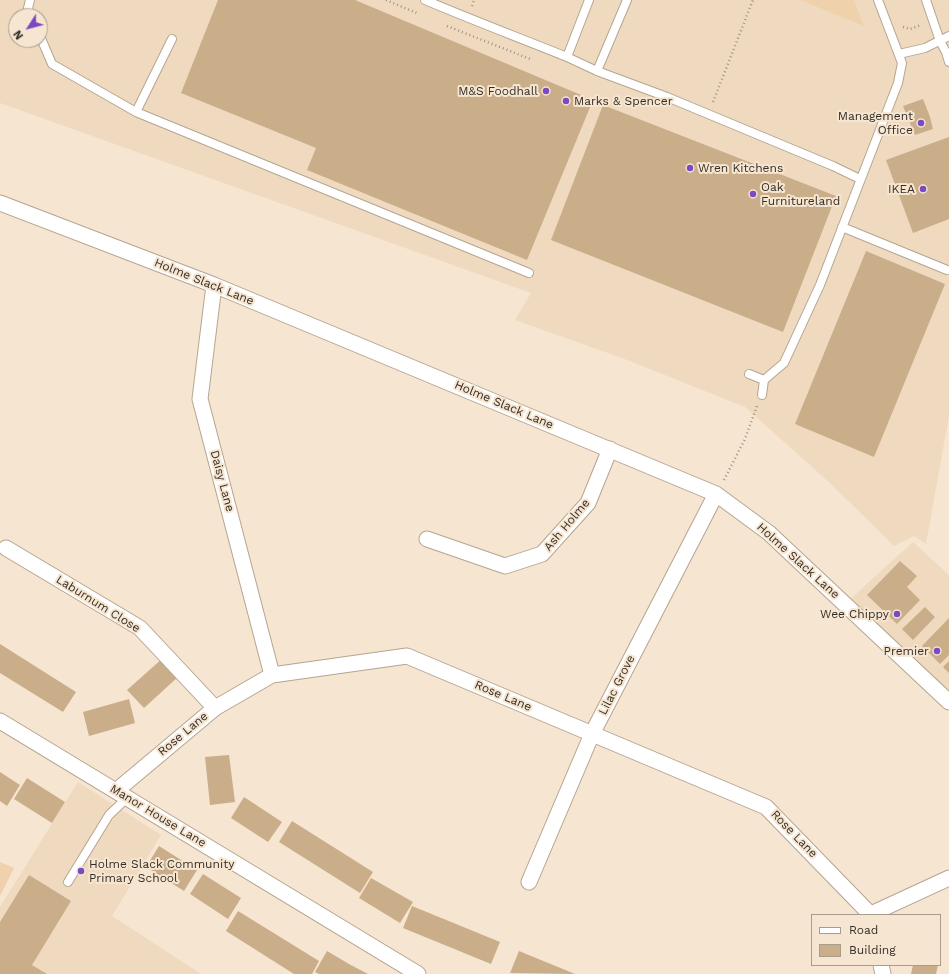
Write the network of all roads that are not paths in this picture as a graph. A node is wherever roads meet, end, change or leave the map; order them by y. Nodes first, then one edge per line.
1 (425, 0) edge
2 (589, 0) edge
3 (627, 0) edge
4 (878, 0) edge
5 (926, 0) edge
6 (949, 36) edge
7 (172, 39) dead end
8 (940, 41) junction
9 (45, 48) edge
10 (899, 54) junction
11 (567, 58) junction
12 (949, 62) edge
13 (596, 71) junction
14 (136, 112) junction
15 (860, 179) junction
16 (0, 203) edge
17 (842, 226) junction
18 (947, 270) dead end
19 (530, 273) dead end
20 (214, 285) junction
21 (749, 374) dead end
22 (764, 380) junction
23 (762, 395) road end
24 (610, 449) junction
25 (716, 494) junction
26 (427, 539) dead end
27 (6, 548) dead end
28 (272, 675) junction
29 (949, 702) edge
30 (215, 708) junction
31 (0, 720) edge
32 (592, 734) junction
33 (122, 794) junction
34 (949, 878) edge
35 (68, 882) dead end
36 (529, 882) dead end
37 (871, 914) edge
38 (418, 974) edge

1 - 11 lane
2 - 11 lane
3 - 13 lane
4 - 10 lane
5 - 8 lane
6 - 8 lane
7 - 14 lane
8 - 10 lane
8 - 12 lane
9 - 14 lane
10 - 15 lane
11 - 13 lane
13 - 15 lane
14 - 19 lane
15 - 17 lane
16 - 20 street, Holme Slack Lane
17 - 18 lane
17 - 22 lane
20 - 24 street, Holme Slack Lane
20 - 28 street, Daisy Lane
21 - 22 lane
22 - 23 lane
24 - 25 street, Holme Slack Lane
24 - 26 street, Ash Holme
25 - 29 street, Holme Slack Lane
25 - 32 street, Lilac Grove
27 - 30 street, Laburnum Close
28 - 30 street, Rose Lane
28 - 32 street, Rose Lane
30 - 33 street, Rose Lane
31 - 33 street, Manor House Lane
32 - 36 street, Lilac Grove
32 - 37 street, Rose Lane
33 - 35 lane
33 - 38 street, Manor House Lane
34 - 37 street

